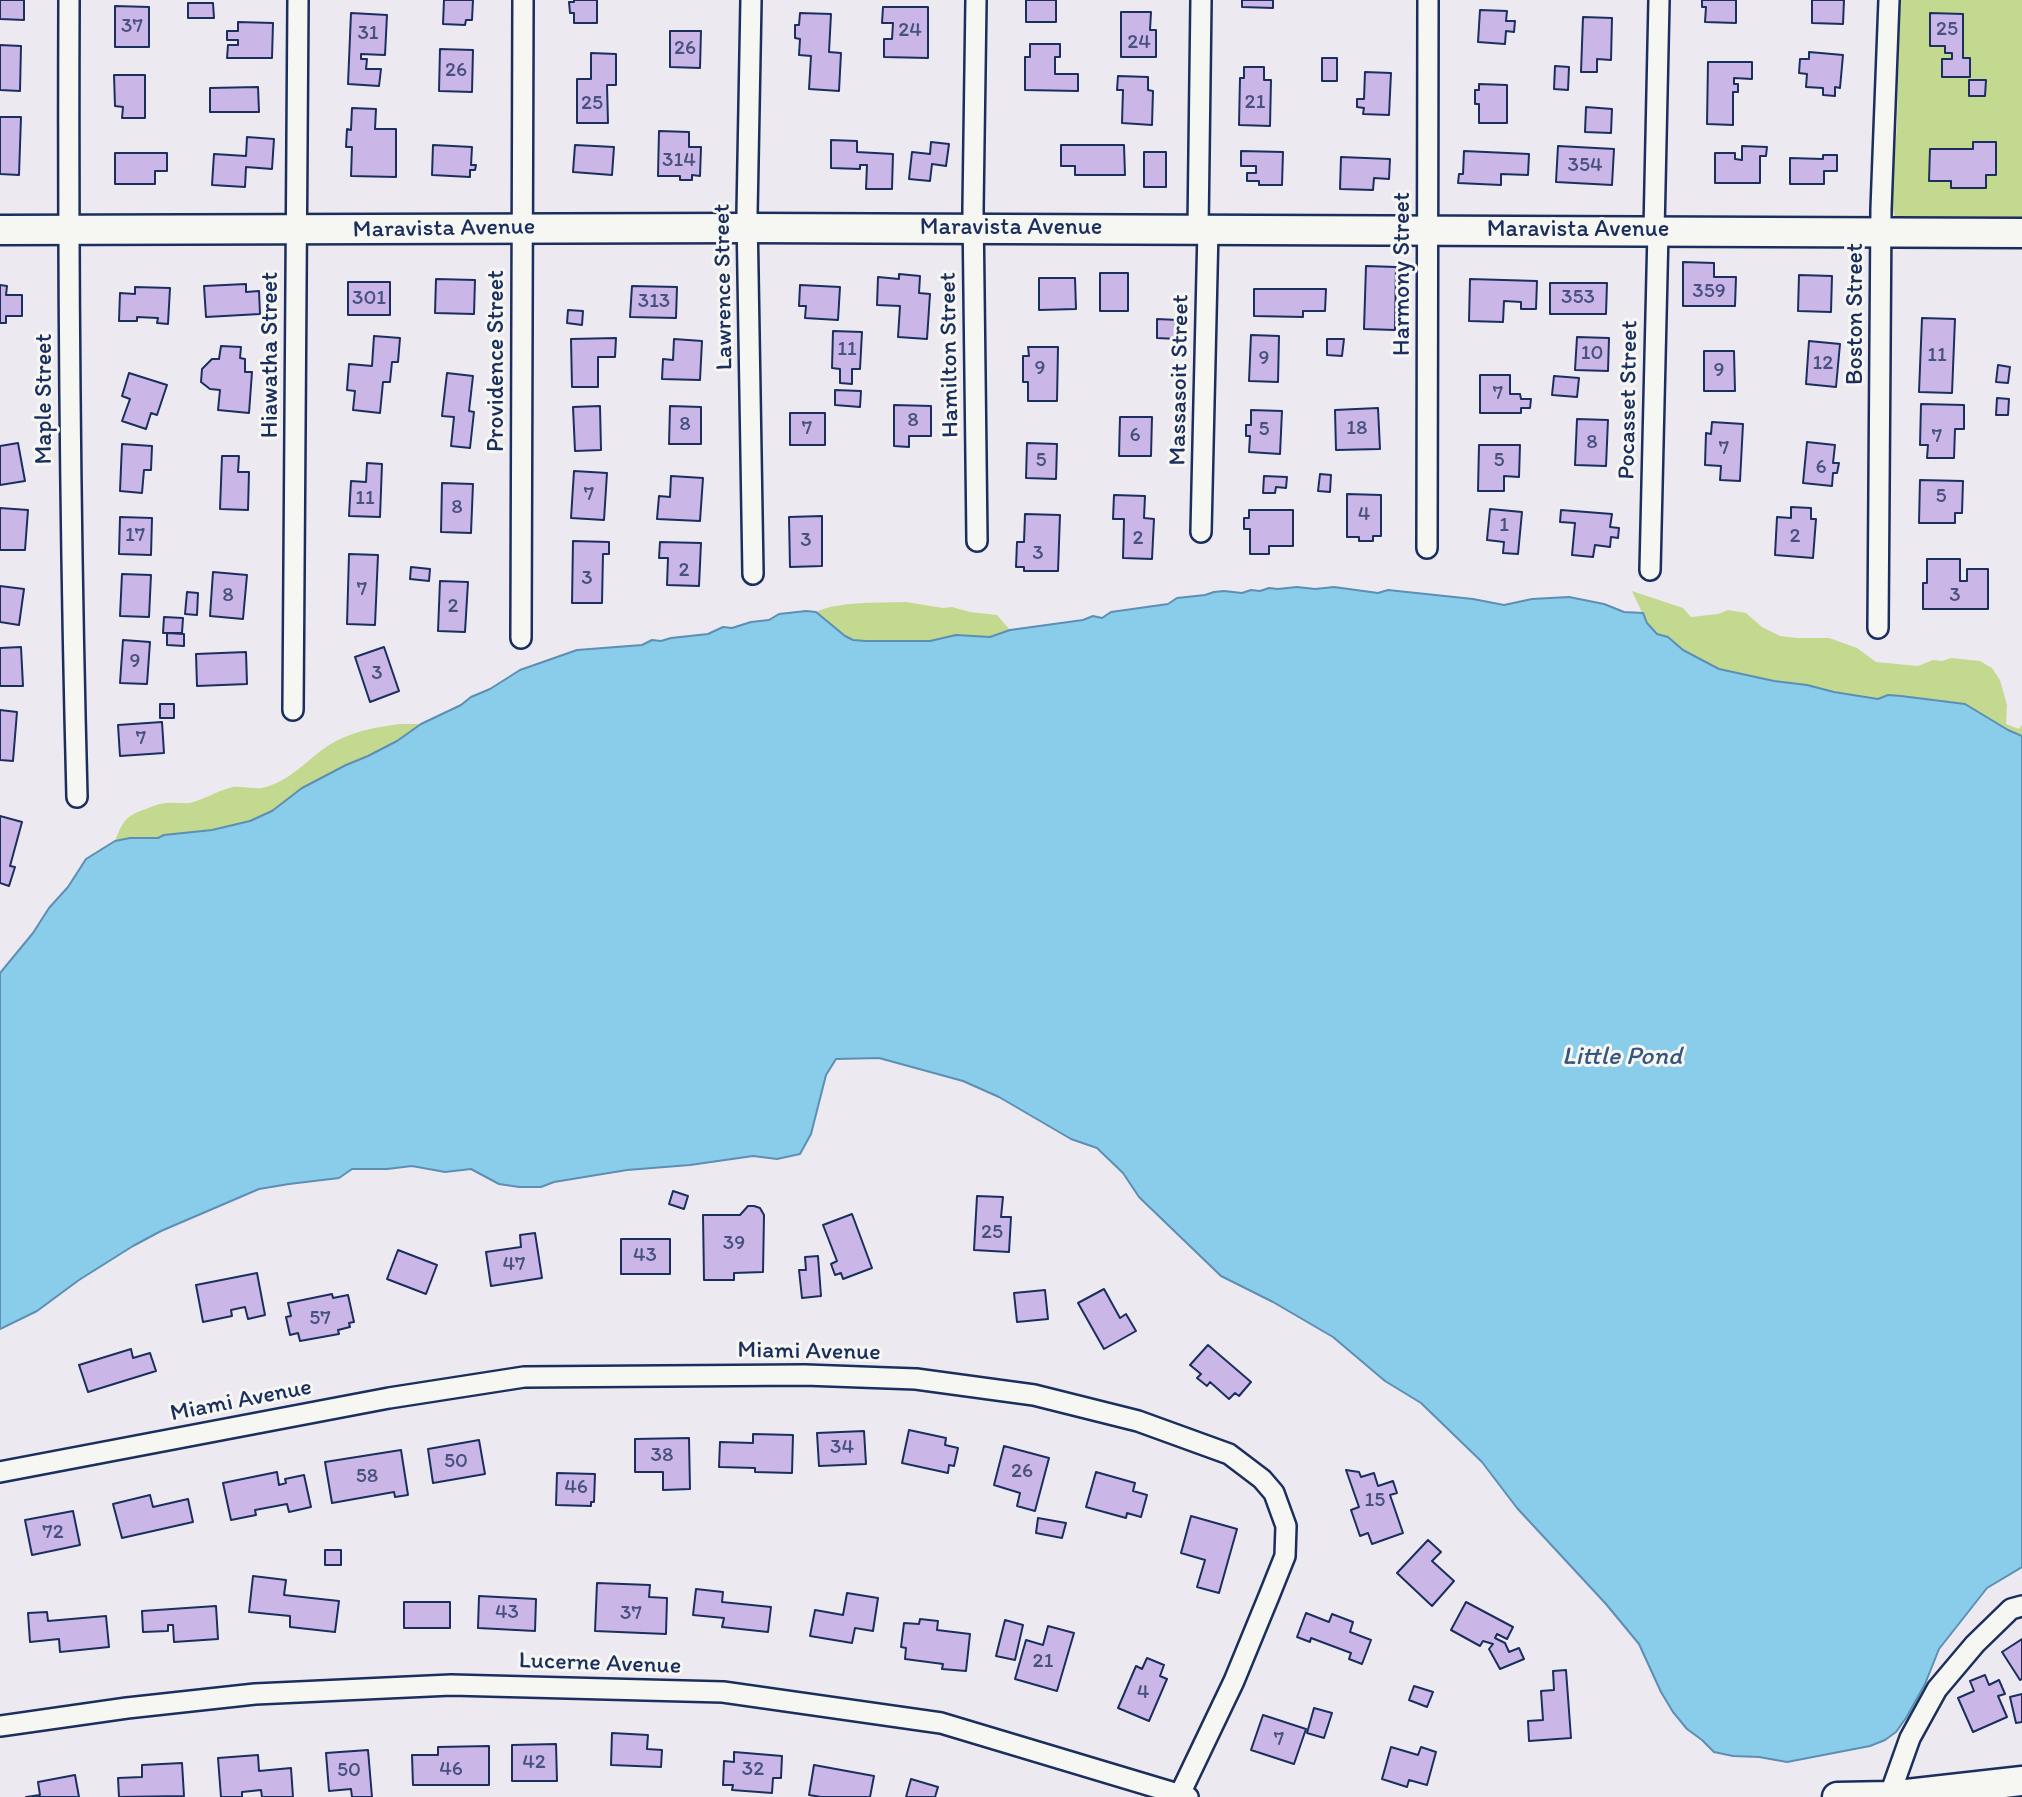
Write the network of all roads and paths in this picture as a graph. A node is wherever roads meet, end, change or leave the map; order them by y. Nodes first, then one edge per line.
1 (69, 0) edge
2 (298, 0) edge
3 (523, 0) edge
4 (751, 0) edge
5 (976, 0) edge
6 (1201, 0) edge
7 (1428, 0) edge
8 (1658, 0) edge
9 (1889, 0) edge
10 (522, 227) junction
11 (748, 228) junction
12 (975, 228) junction
13 (1203, 229) junction
14 (1428, 229) junction
15 (0, 230) edge
16 (68, 230) junction
17 (296, 230) junction
18 (1656, 231) junction
19 (1881, 232) junction
20 (2022, 233) edge
21 (1200, 532) dead end
22 (977, 541) dead end
23 (1427, 548) dead end
24 (1650, 570) dead end
25 (753, 573) dead end
26 (1878, 628) dead end
27 (522, 638) dead end
28 (293, 710) dead end
29 (77, 797) dead end
30 (0, 1472) edge
31 (2022, 1606) edge
32 (0, 1727) edge
33 (2022, 1781) edge
34 (1184, 1796) edge
35 (1889, 1796) edge
36 (1837, 1797) edge

1 - 16 street, Maple Street
2 - 17 street, Hiawatha Street
3 - 10 street, Providence Street
4 - 11 street, Lawrence Street
5 - 12 street, Hamilton Street
6 - 13 street, Massasoit Street
7 - 14 street, Harmony Street
8 - 18 street, Pocasset Street
9 - 19 street, Boston Street
10 - 11 main road, Maravista Avenue
10 - 17 main road, Maravista Avenue
10 - 27 street, Providence Street
11 - 12 main road, Maravista Avenue
11 - 25 street, Lawrence Street
12 - 13 main road, Maravista Avenue
12 - 22 street, Hamilton Street
13 - 14 main road, Maravista Avenue
13 - 21 street, Massasoit Street
14 - 18 main road, Maravista Avenue
14 - 23 street, Harmony Street
15 - 16 main road, Maravista Avenue
16 - 17 main road, Maravista Avenue
16 - 29 street, Maple Street
17 - 28 street, Hiawatha Street
18 - 19 main road, Maravista Avenue
18 - 24 street, Pocasset Street
19 - 20 main road, Maravista Avenue
19 - 26 street, Boston Street
30 - 34 street, Miami Avenue
31 - 35 street
32 - 34 street, Lucerne Avenue
33 - 35 main road
35 - 36 main road

